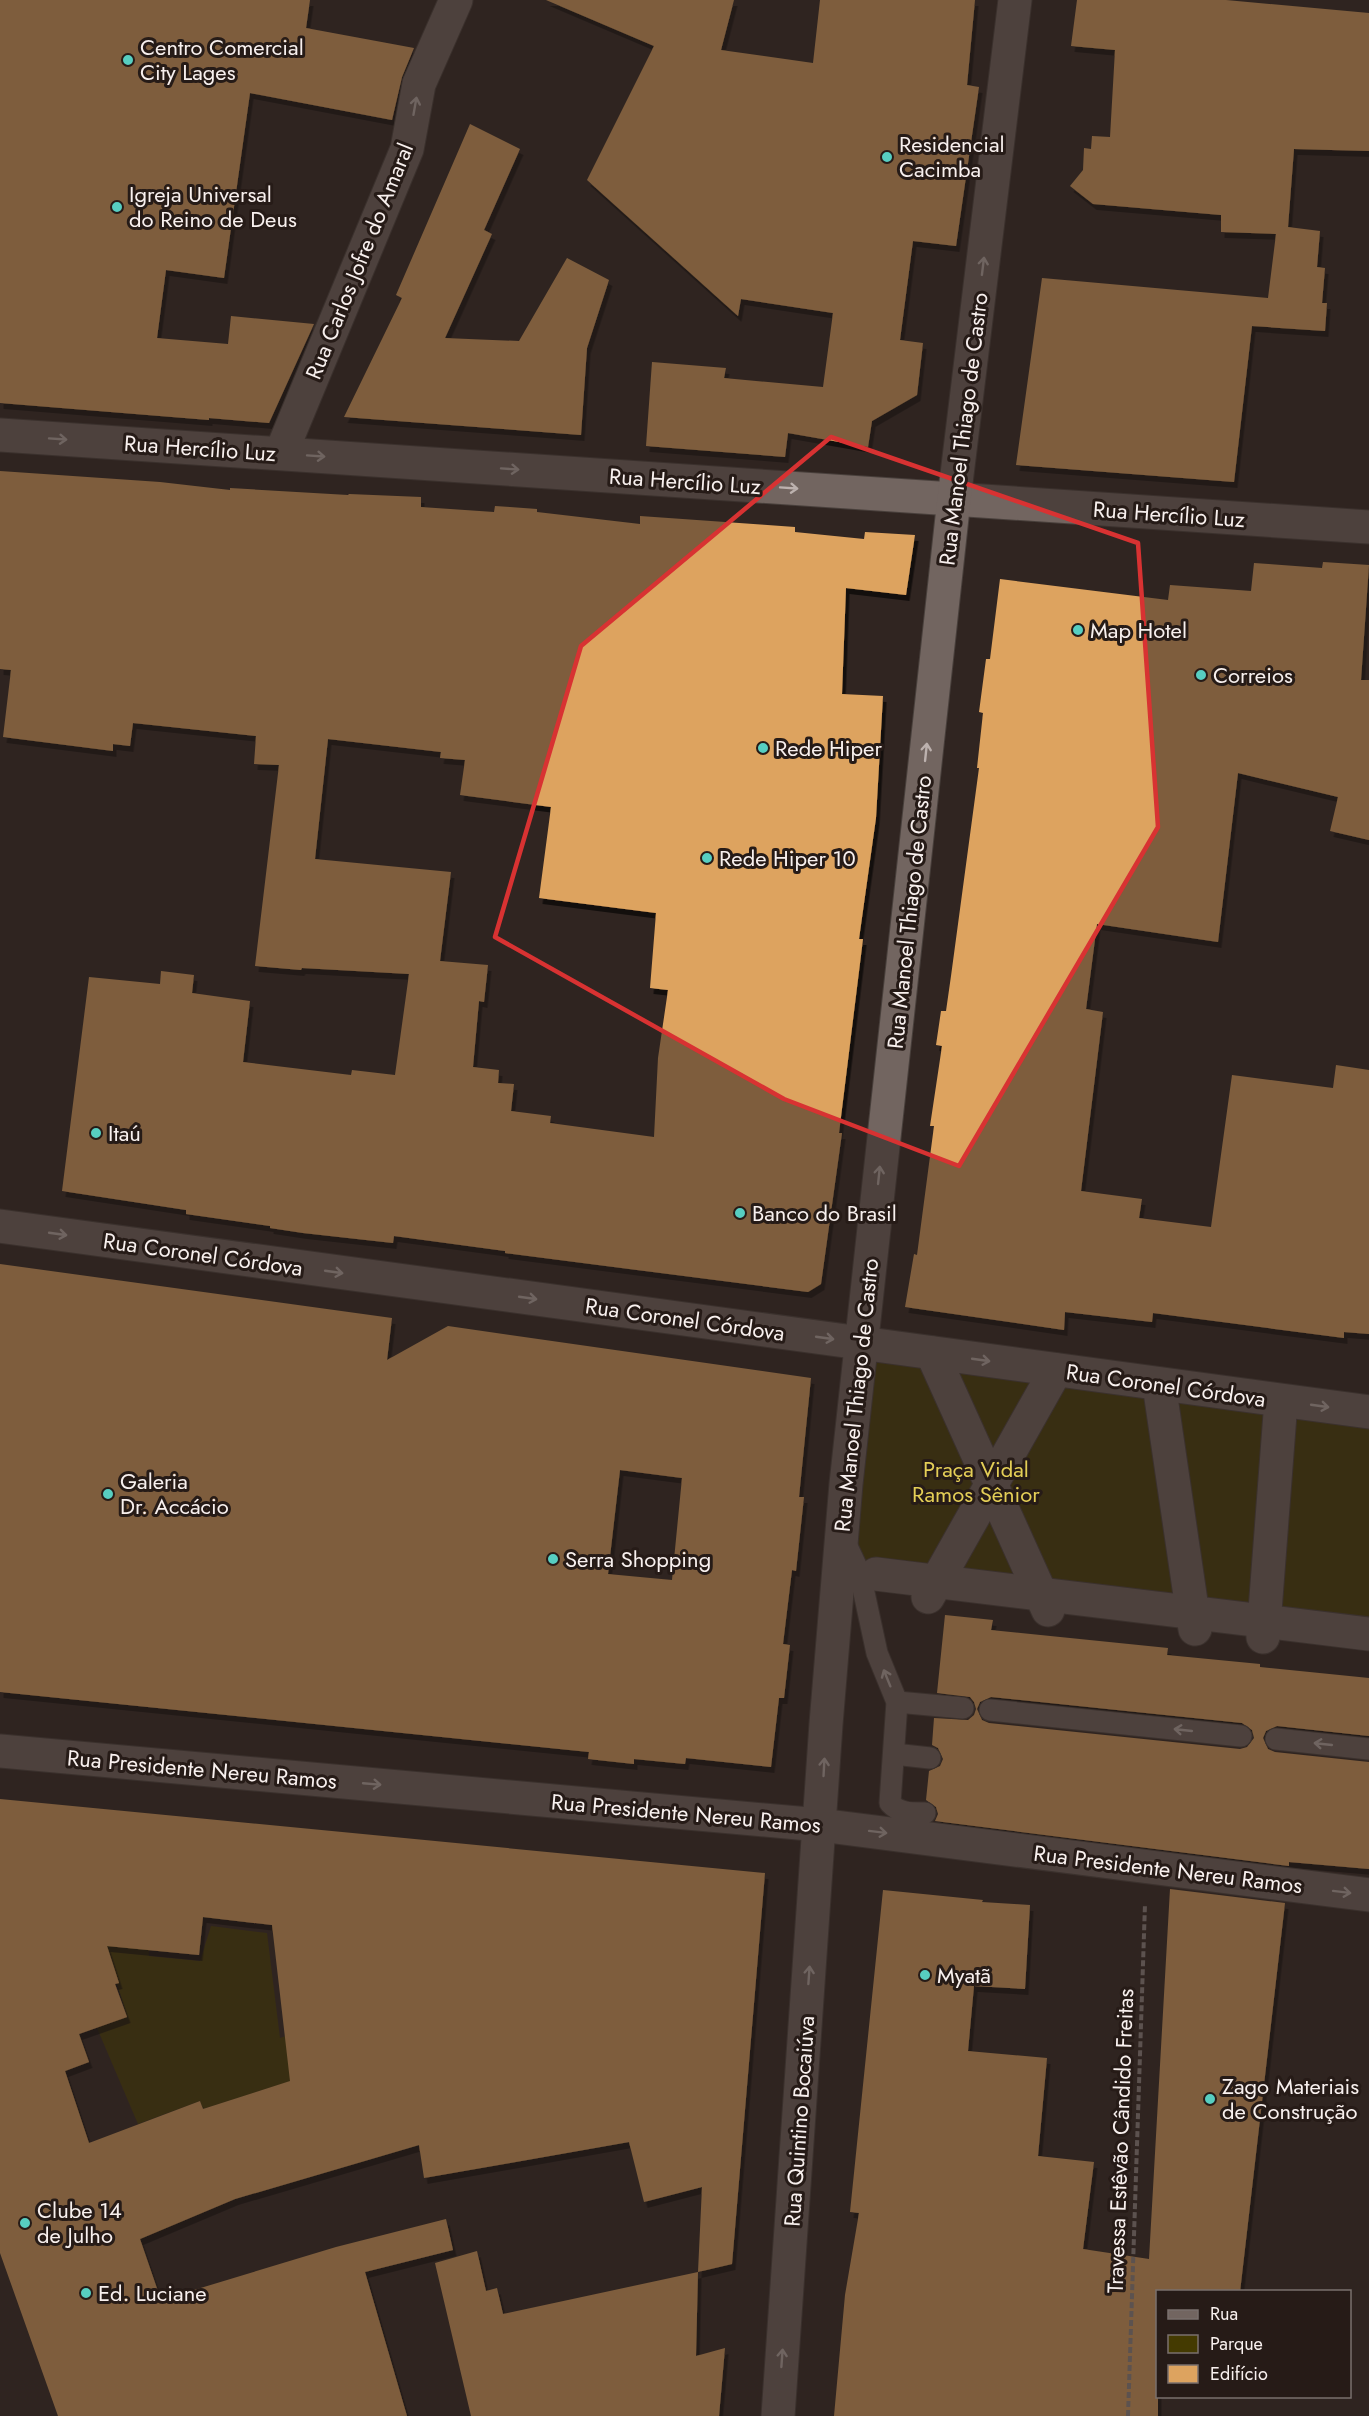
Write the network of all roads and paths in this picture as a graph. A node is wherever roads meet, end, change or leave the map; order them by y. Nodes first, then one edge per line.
1 (456, 0) edge
2 (1015, 0) edge
3 (0, 435) edge
4 (281, 453) junction
5 (954, 499) junction
6 (1369, 527) edge
7 (0, 1226) edge
8 (860, 1344) junction
9 (932, 1353) junction
10 (1056, 1370) junction
11 (1159, 1384) junction
12 (1281, 1401) junction
13 (1369, 1412) edge
14 (992, 1483) junction
15 (842, 1534) junction
16 (876, 1574) dead end
17 (932, 1589) junction
18 (1045, 1603) junction
19 (1194, 1621) junction
20 (1263, 1629) junction
21 (1368, 1641) edge
22 (897, 1702) junction
23 (963, 1708) dead end
24 (990, 1710) dead end
25 (1241, 1736) dead end
26 (1276, 1739) dead end
27 (1369, 1749) edge
28 (0, 1751) edge
29 (894, 1754) junction
30 (930, 1758) dead end
31 (925, 1813) dead end
32 (820, 1825) junction
33 (1146, 1867) junction
34 (1369, 1895) edge
35 (778, 2416) edge
36 (1128, 2416) edge

4 -> 1 street, Rua Carlos Jofre do Amaral
5 -> 2 street, Rua Manoel Thiago de Castro
3 -> 4 street, Rua Hercílio Luz
4 -> 5 street, Rua Hercílio Luz
5 - 6 street, Rua Hercílio Luz
8 -> 5 street, Rua Manoel Thiago de Castro
7 -> 8 street, Rua Coronel Córdova
8 - 9 street, Rua Coronel Córdova
8 - 15 street, Rua Manoel Thiago de Castro
9 -> 10 street, Rua Coronel Córdova
9 - 14 street
10 - 11 street, Rua Coronel Córdova
10 - 14 street
11 - 12 street, Rua Coronel Córdova
11 - 19 street
12 -> 13 street, Rua Coronel Córdova
12 - 20 street
14 - 17 street
14 - 18 street
22 -> 15 lane
32 -> 15 street, Rua Manoel Thiago de Castro
16 - 17 street
17 - 18 street
18 - 19 street
19 - 20 street
20 - 21 street
22 - 23 lane
22 - 29 lane
25 -> 24 lane
27 -> 26 lane
28 -> 32 street, Rua Presidente Nereu Ramos
29 - 30 lane
29 - 31 lane
32 -> 33 street, Rua Presidente Nereu Ramos
35 -> 32 street, Rua Quintino Bocaiúva
33 -> 34 street, Rua Presidente Nereu Ramos
33 - 36 path, Travessa Estêvão Cândido Freitas

